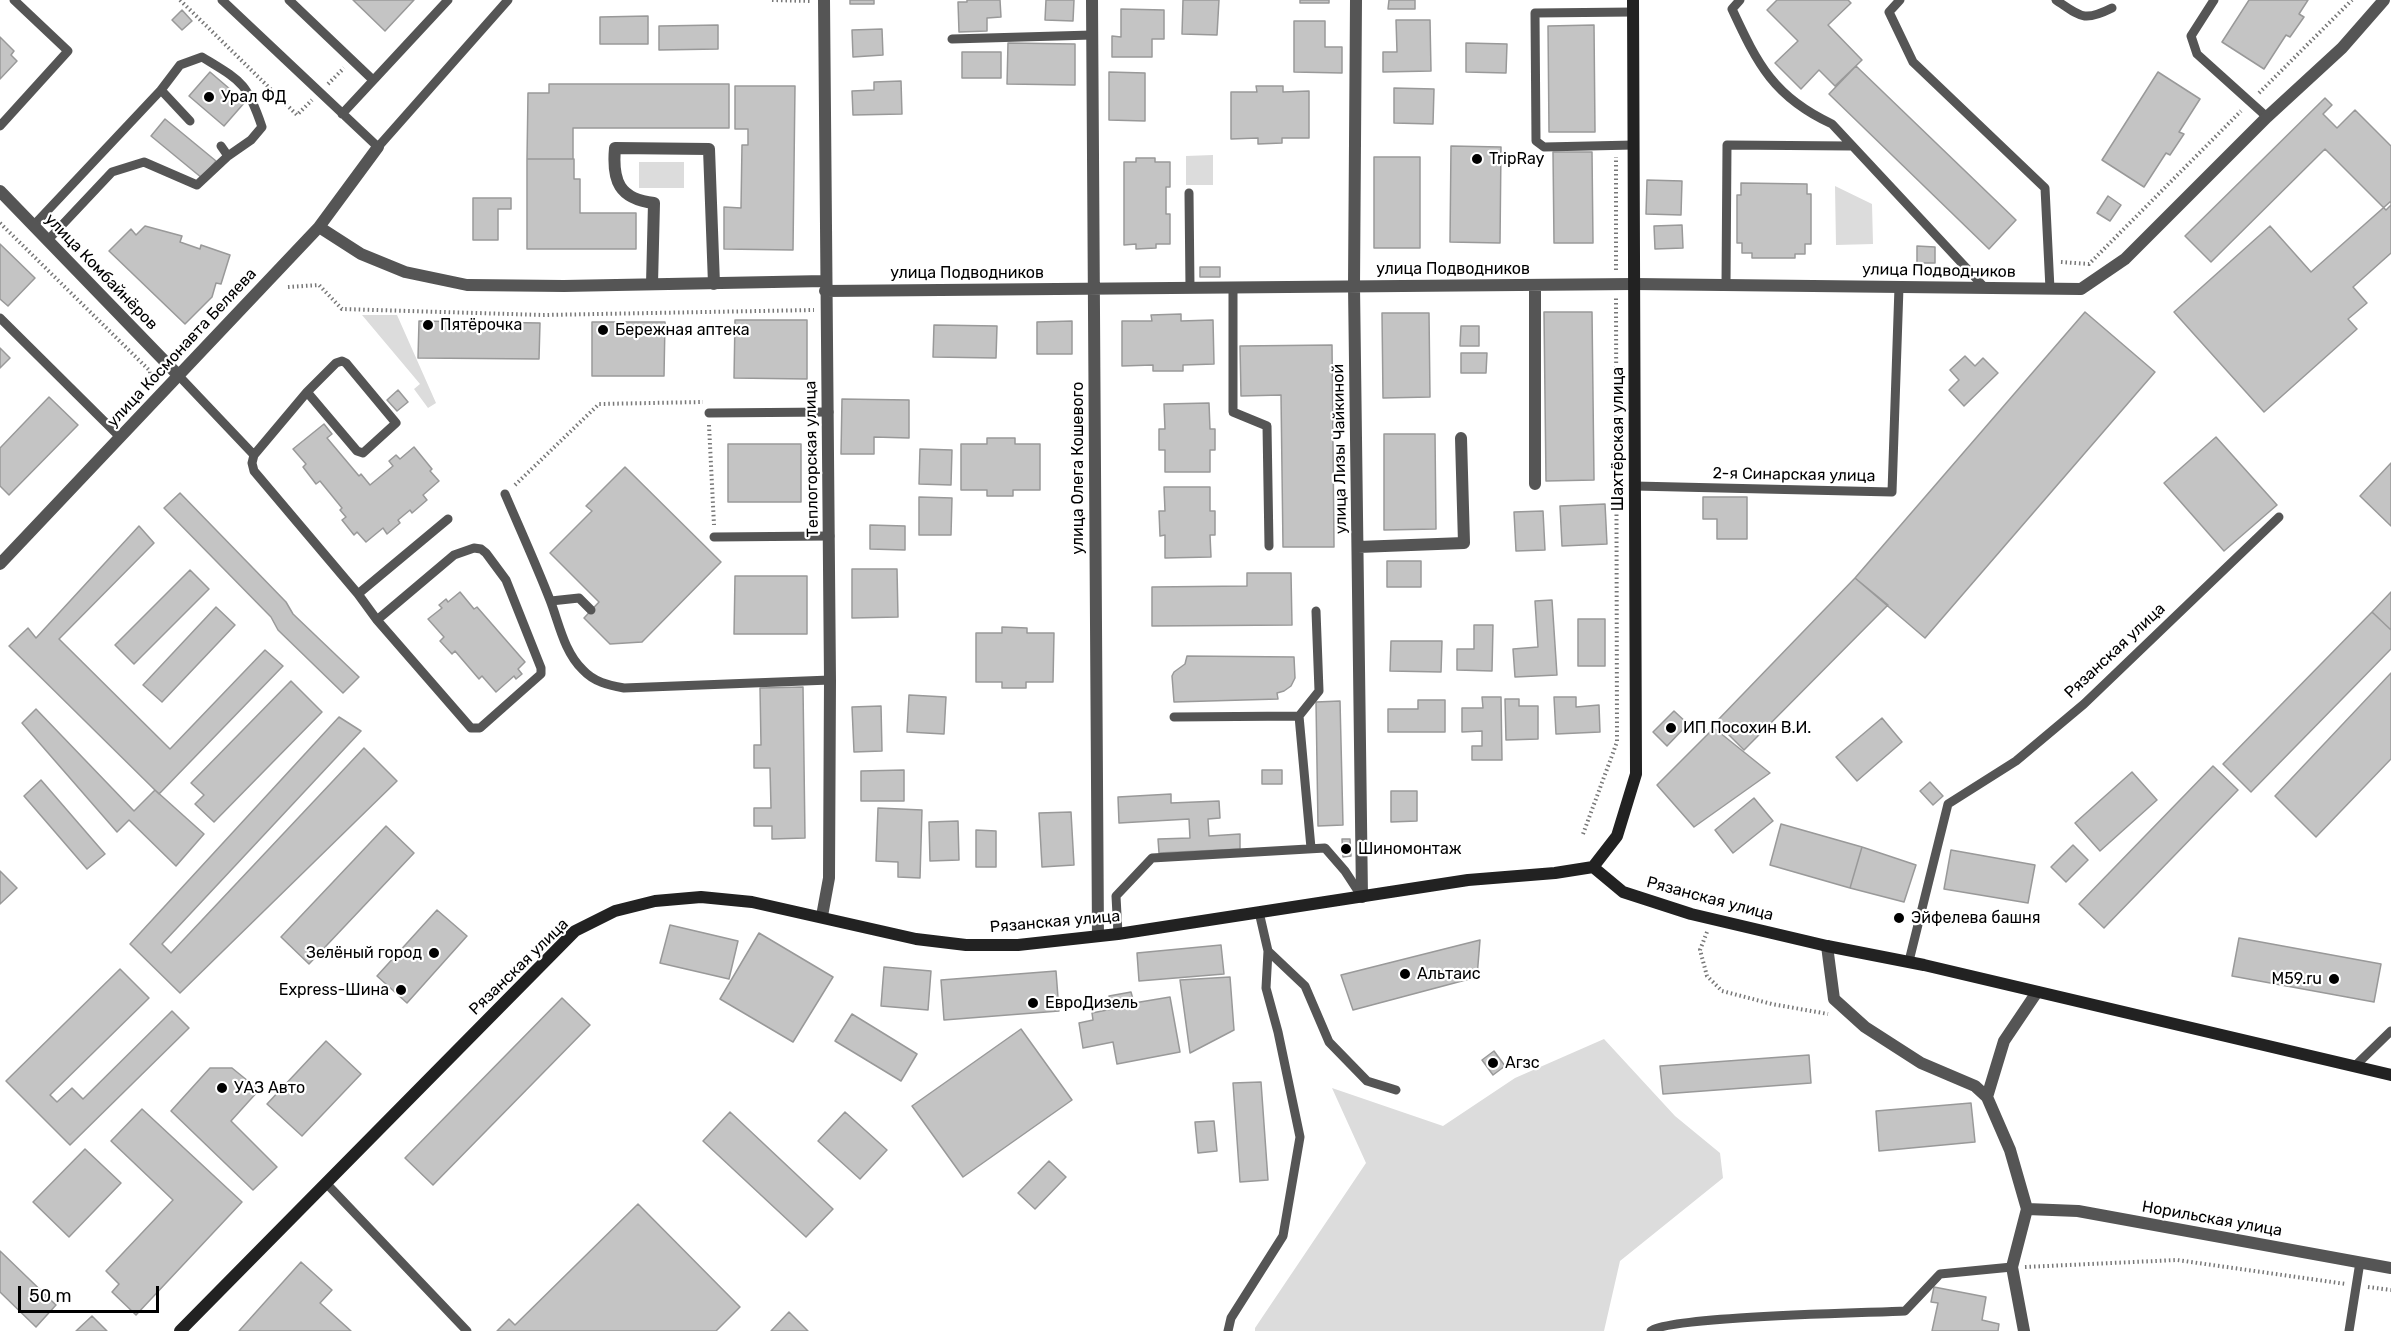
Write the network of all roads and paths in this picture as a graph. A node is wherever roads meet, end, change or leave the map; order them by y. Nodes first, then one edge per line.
1 (14, 0) edge
2 (180, 0) edge
3 (222, 0) edge
4 (289, 0) edge
5 (447, 0) edge
6 (508, 0) edge
7 (772, 0) edge
8 (1092, 0) edge
9 (1356, 0) edge
10 (1740, 0) edge
11 (1900, 0) edge
12 (2056, 0) edge
13 (2214, 0) edge
14 (2352, 0) edge
15 (824, 1) edge
16 (2381, 1) edge
17 (1633, 6) edge
18 (2112, 8) dead end
19 (1092, 35) junction
20 (952, 39) dead end
21 (352, 60) junction
22 (373, 80) junction
23 (161, 90) junction
24 (319, 93) junction
25 (2250, 102) junction
26 (342, 114) junction
27 (2267, 117) junction
28 (190, 121) dead end
29 (0, 126) edge
30 (221, 146) dead end
31 (1617, 146) junction
32 (1634, 146) junction
33 (1851, 146) junction
34 (378, 147) junction
35 (228, 156) junction
36 (0, 191) edge
37 (1189, 193) dead end
38 (0, 223) edge
39 (33, 226) junction
40 (319, 228) junction
41 (47, 241) junction
42 (2049, 260) junction
43 (652, 284) junction
44 (714, 284) junction
45 (1616, 284) junction
46 (1634, 284) junction
47 (1535, 285) junction
48 (1726, 285) junction
49 (825, 286) junction
50 (1354, 286) junction
51 (288, 287) dead end
52 (1899, 287) junction
53 (1190, 288) junction
54 (1233, 288) junction
55 (1984, 288) junction
56 (2050, 288) junction
57 (1093, 289) junction
58 (825, 310) junction
59 (0, 318) edge
60 (150, 371) dead end
61 (179, 376) junction
62 (307, 392) junction
63 (828, 412) junction
64 (709, 414) junction
65 (120, 437) junction
66 (1461, 438) dead end
67 (254, 455) junction
68 (1535, 484) dead end
69 (1635, 486) junction
70 (506, 494) joint
71 (2279, 517) dead end
72 (448, 519) dead end
73 (830, 536) junction
74 (714, 537) joint
75 (1269, 546) dead end
76 (1358, 547) junction
77 (0, 564) edge
78 (358, 594) junction
79 (551, 602) junction
80 (591, 610) dead end
81 (1317, 611) dead end
82 (377, 620) junction
83 (830, 680) junction
84 (1299, 716) junction
85 (1174, 717) dead end
86 (1583, 834) dead end
87 (1311, 849) junction
88 (1593, 867) junction
89 (1362, 897) junction
90 (1259, 912) junction
91 (822, 916) junction
92 (1712, 918) junction
93 (1118, 934) junction
94 (1098, 936) junction
95 (1827, 946) junction
96 (1268, 951) junction
97 (1909, 961) junction
98 (2037, 992) junction
99 (1837, 1016) dead end
100 (2391, 1031) edge
101 (2355, 1066) junction
102 (2391, 1075) edge
103 (1396, 1090) dead end
104 (1987, 1097) junction
105 (326, 1184) junction
106 (2027, 1209) junction
107 (2360, 1262) junction
108 (2012, 1267) junction
109 (2391, 1268) edge
110 (2356, 1285) junction
111 (2391, 1290) edge
112 (180, 1331) edge
113 (467, 1331) edge
114 (1228, 1331) edge
115 (1652, 1331) edge
116 (2024, 1331) edge
117 (2349, 1331) edge

1 - 29 lane
2 - 24 path
3 - 24 lane
4 - 21 lane
5 - 22 lane
6 - 34 lane
7 - 15 path
8 - 19 street, улица Олега Кошевого
9 - 50 street, улица Лизы Чайкиной
10 - 33 lane
11 - 42 lane
12 - 18 lane
13 - 25 lane
14 - 25 path
15 - 49 street, Теплогорская улица
16 - 27 street
17 - 31 lane
17 - 32 main road, Шахтёрская улица
19 - 20 lane
19 - 57 street, улица Олега Кошевого
21 - 22 lane
21 - 24 path
22 - 26 lane
23 - 28 lane
23 - 35 lane
23 - 39 lane
24 - 26 lane
25 - 27 lane
25 - 42 path
26 - 34 lane
27 - 56 street, улица Подводников
30 - 35 lane
31 - 32 lane
31 - 45 path
32 - 46 main road, Шахтёрская улица
33 - 48 lane
33 - 55 lane
34 - 40 street, улица Космонавта Беляева
35 - 41 lane
36 - 39 street, улица Комбайнёров
37 - 53 lane
38 - 60 path
39 - 41 street, улица Комбайнёров
40 - 43 street, улица Подводников
40 - 61 street, улица Космонавта Беляева
41 - 61 street, улица Комбайнёров
42 - 56 lane
43 - 44 street, улица Подводников
43 - 44 street
44 - 49 street, улица Подводников
45 - 46 street, улица Подводников
45 - 47 street, улица Подводников
45 - 86 path
46 - 48 street, улица Подводников
46 - 69 main road, Шахтёрская улица
47 - 50 street, улица Подводников
47 - 68 street
48 - 52 street, улица Подводников
49 - 57 street, улица Подводников
49 - 58 street, Теплогорская улица
50 - 54 street, улица Подводников
50 - 76 street, улица Лизы Чайкиной
51 - 58 path
52 - 55 street, улица Подводников
52 - 69 lane, 2-я Синарская улица
53 - 54 street, улица Подводников
53 - 57 street, улица Подводников
54 - 75 lane
55 - 56 street, улица Подводников
57 - 94 street, улица Олега Кошевого
58 - 63 street, Теплогорская улица
59 - 65 lane
61 - 65 street, улица Космонавта Беляева
61 - 67 lane
62 - 62 lane
62 - 67 lane
63 - 64 lane
63 - 73 street, Теплогорская улица
64 - 70 path
64 - 74 path
65 - 77 street, улица Космонавта Беляева
66 - 76 street
67 - 78 lane
69 - 88 main road, Шахтёрская улица
70 - 79 lane
71 - 97 lane, Рязанская улица
72 - 78 lane
73 - 74 lane
73 - 83 street, Теплогорская улица
76 - 89 street, улица Лизы Чайкиной
78 - 82 lane
79 - 80 lane
79 - 83 lane
81 - 84 lane
82 - 82 lane
83 - 91 street, Теплогорская улица
84 - 85 lane
84 - 87 lane
87 - 89 lane
87 - 93 lane
88 - 89 main road, Рязанская улица
88 - 92 main road, Рязанская улица
89 - 90 main road, Рязанская улица
90 - 93 main road, Рязанская улица
90 - 96 lane
91 - 94 main road, Рязанская улица
91 - 105 main road, Рязанская улица
92 - 95 main road, Рязанская улица
92 - 99 path
93 - 94 main road, Рязанская улица
95 - 97 main road, Рязанская улица
95 - 104 street
96 - 103 lane
96 - 114 lane
97 - 98 main road, Рязанская улица
98 - 101 main road, Рязанская улица
98 - 104 street
100 - 101 lane
101 - 102 main road, Рязанская улица
104 - 106 street
105 - 112 main road, Рязанская улица
105 - 113 lane
106 - 107 street, Норильская улица
106 - 108 street
107 - 109 street, Норильская улица
107 - 110 lane
108 - 110 path
108 - 115 lane
108 - 116 street
110 - 111 path
110 - 117 lane

